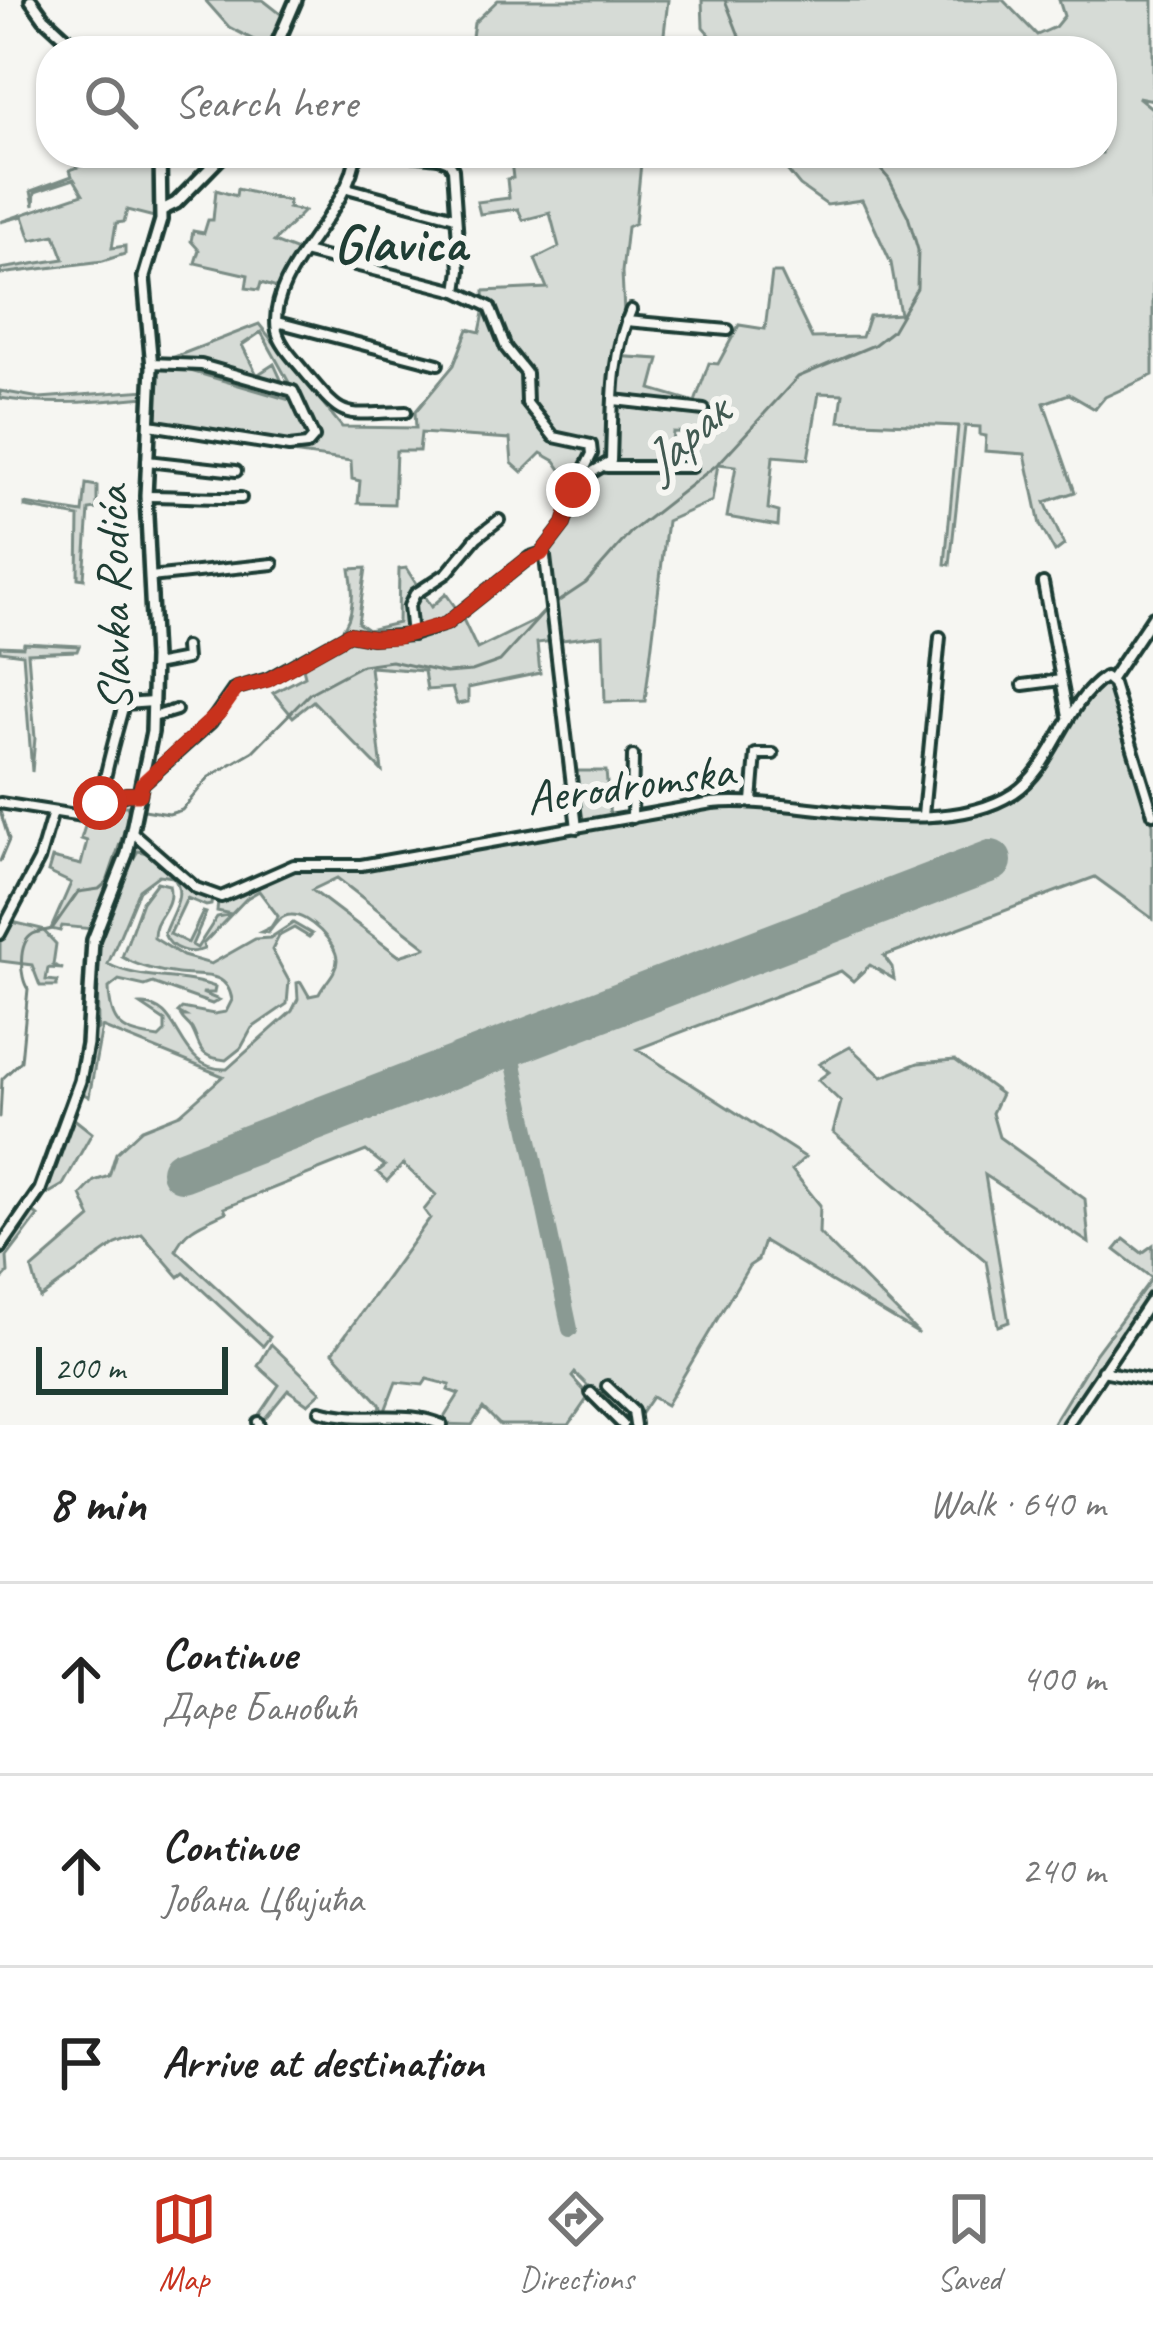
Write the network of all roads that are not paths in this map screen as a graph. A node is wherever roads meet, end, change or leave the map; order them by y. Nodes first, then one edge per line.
1 (31, 0) edge
2 (296, 0) edge
3 (64, 36) edge
4 (280, 36) edge
5 (161, 168) edge
6 (210, 168) edge
7 (352, 168) edge
8 (452, 168) edge
9 (347, 188) junction
10 (162, 210) junction
11 (455, 217) junction
12 (304, 253) junction
13 (457, 291) junction
14 (631, 310) dead end
15 (626, 321) junction
16 (277, 322) junction
17 (728, 330) dead end
18 (151, 363) junction
19 (438, 364) dead end
20 (614, 400) junction
21 (704, 410) dead end
22 (406, 412) dead end
23 (150, 425) junction
24 (147, 461) junction
25 (605, 467) junction
26 (692, 467) dead end
27 (236, 471) dead end
28 (579, 480) junction
29 (146, 496) junction
30 (242, 498) dead end
31 (499, 520) dead end
32 (541, 554) junction
33 (273, 564) dead end
34 (150, 577) junction
35 (1043, 584) dead end
36 (1153, 616) edge
37 (412, 635) junction
38 (940, 637) dead end
39 (185, 647) dead end
40 (154, 664) junction
41 (1111, 679) junction
42 (1061, 680) junction
43 (1023, 685) dead end
44 (153, 702) junction
45 (176, 710) dead end
46 (153, 717) junction
47 (1068, 717) junction
48 (773, 754) dead end
49 (633, 756) dead end
50 (141, 789) junction
51 (752, 801) junction
52 (0, 803) edge
53 (101, 807) junction
54 (52, 812) junction
55 (1153, 814) edge
56 (923, 815) junction
57 (632, 818) junction
58 (577, 828) junction
59 (132, 832) junction
60 (0, 934) edge
61 (0, 1248) edge
62 (1153, 1297) edge
63 (1102, 1371) junction
64 (1153, 1381) edge
65 (607, 1386) dead end
66 (591, 1394) dead end
67 (320, 1411) dead end
68 (439, 1424) edge
69 (623, 1425) edge
70 (635, 1425) edge
71 (1067, 1425) edge

1 - 3 main road
2 - 4 main road
5 - 10 main road, Slavka Rodića
6 - 10 main road
7 - 9 street
8 - 11 street
9 - 11 street
9 - 12 street
10 - 18 main road, Slavka Rodića
11 - 13 street
12 - 13 street
12 - 16 street
13 - 28 street
14 - 15 street
15 - 17 street
15 - 20 street
16 - 19 street
16 - 22 street
18 - 23 main road, Slavka Rodića
18 - 23 street
20 - 21 street
20 - 25 street
23 - 24 main road, Slavka Rodića
24 - 27 street
24 - 29 main road, Slavka Rodića
25 - 26 street
25 - 28 street
28 - 32 street
29 - 30 street
29 - 34 main road, Slavka Rodića
31 - 37 street
32 - 37 street
32 - 58 street
33 - 34 street
34 - 40 main road, Slavka Rodića
35 - 42 street
36 - 41 street, Aerodromska
37 - 50 street
38 - 56 street
39 - 40 street
40 - 44 main road, Slavka Rodića
41 - 47 street, Aerodromska
41 - 55 street
42 - 43 street
42 - 47 street
44 - 46 main road, Slavka Rodića
44 - 53 street
45 - 46 street
46 - 50 main road, Slavka Rodića
47 - 56 street, Aerodromska
48 - 51 street
49 - 57 street
50 - 53 street
50 - 59 main road, Slavka Rodića
51 - 56 street, Aerodromska
51 - 57 street, Aerodromska
52 - 54 street
53 - 54 street
54 - 60 street
57 - 58 street, Aerodromska
58 - 59 street, Aerodromska
59 - 61 main road, Slavka Rodića
62 - 63 street
63 - 64 street
63 - 71 street
65 - 70 street
66 - 69 street
67 - 68 street

